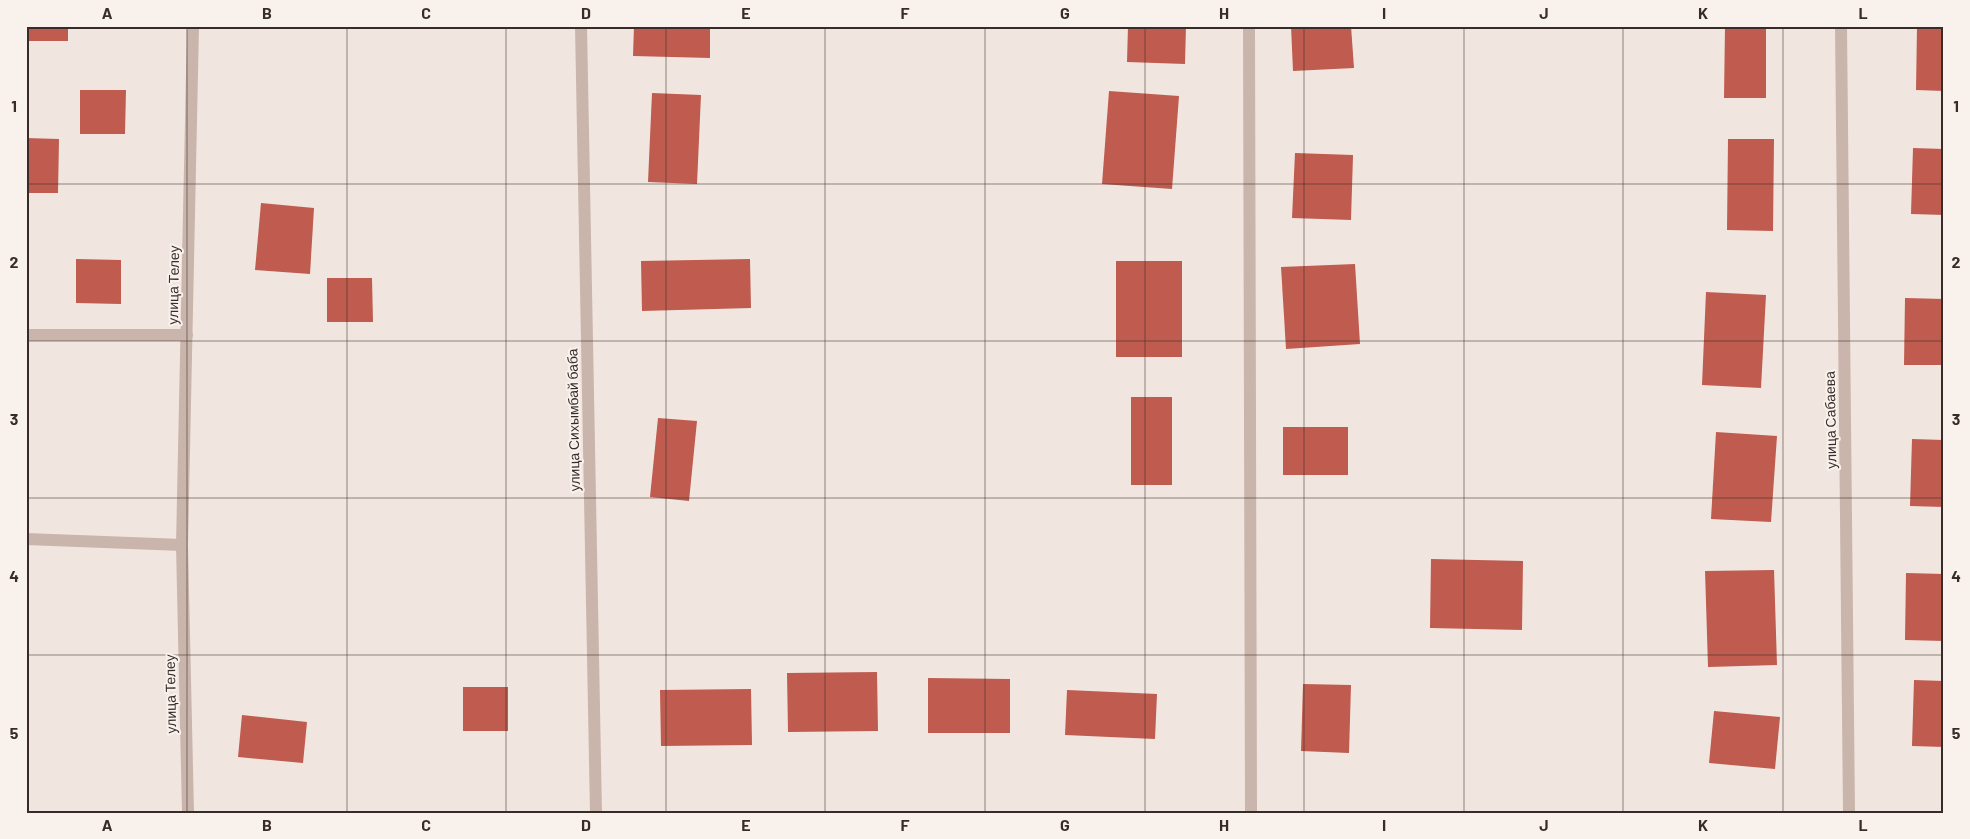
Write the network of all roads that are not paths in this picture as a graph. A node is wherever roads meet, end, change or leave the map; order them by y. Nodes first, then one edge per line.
1 (193, 26) edge
2 (581, 26) edge
3 (1249, 26) edge
4 (1841, 26) edge
5 (26, 335) edge
6 (186, 335) junction
7 (26, 539) edge
8 (182, 545) junction
9 (188, 813) edge
10 (596, 813) edge
11 (1251, 813) edge
12 (1849, 813) edge

1 - 6 street, улица Телеу
2 - 10 street, улица Сихымбай баба
3 - 11 street
4 - 12 street, улица Сабаева
5 - 6 street
6 - 8 street, улица Телеу
7 - 8 street
8 - 9 street, улица Телеу

